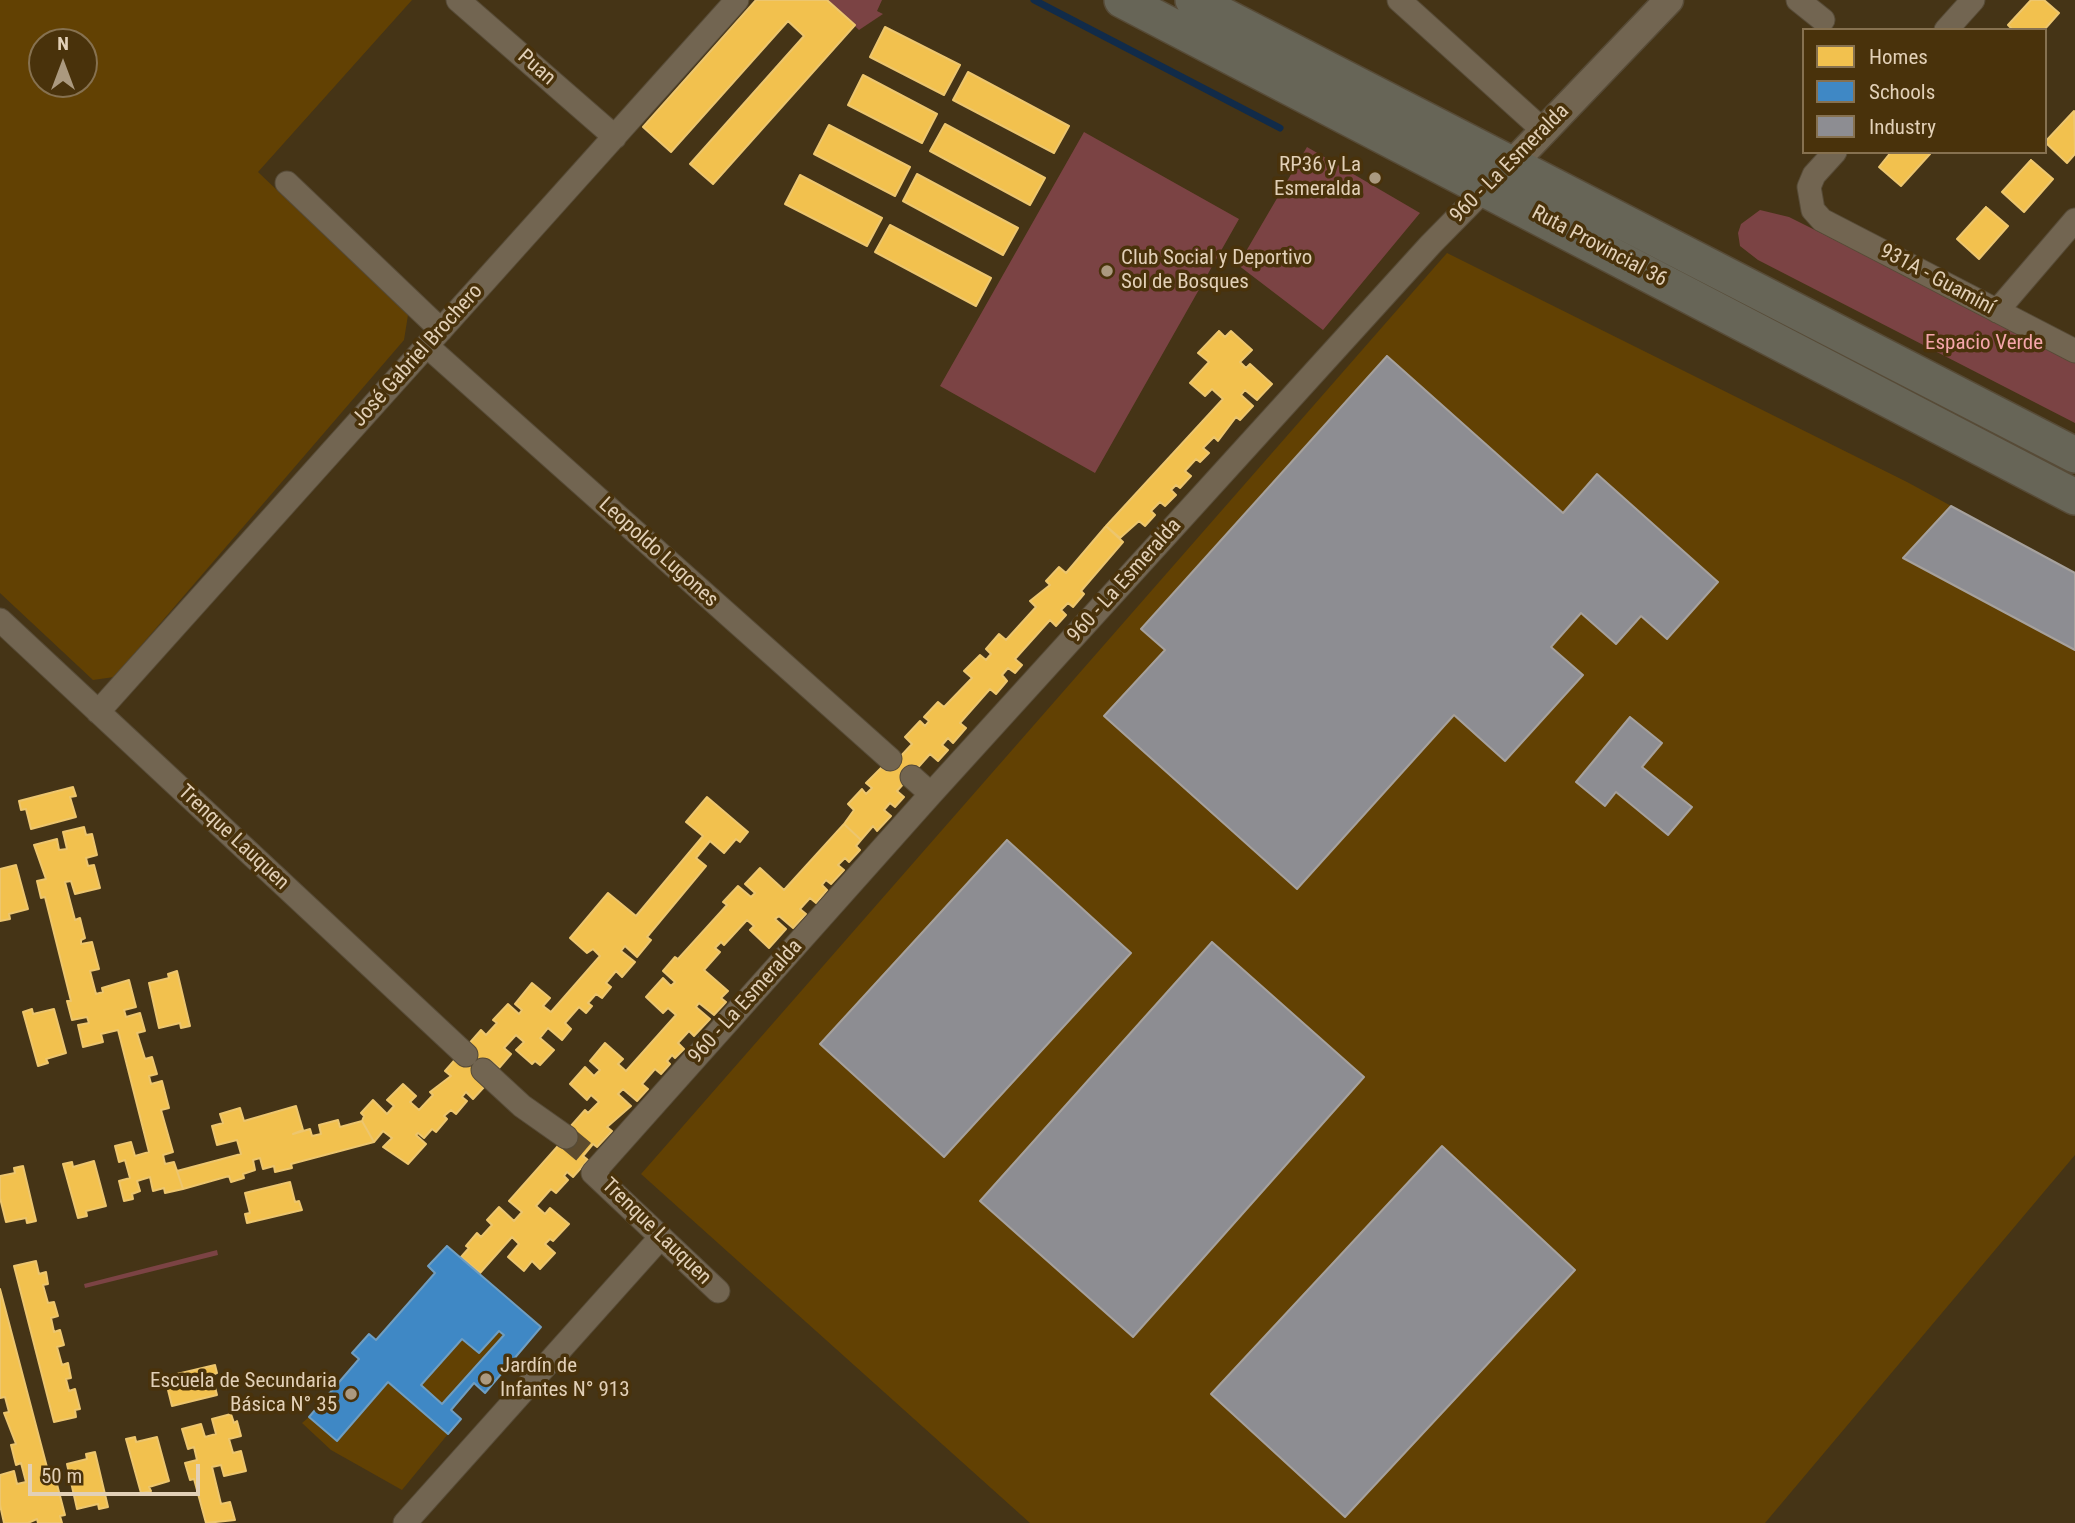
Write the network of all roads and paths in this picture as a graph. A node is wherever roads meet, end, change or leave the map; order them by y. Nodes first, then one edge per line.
1 (458, 0) edge
2 (737, 0) edge
3 (1122, 0) edge
4 (1193, 0) edge
5 (1399, 0) edge
6 (1669, 0) edge
7 (1798, 0) edge
8 (1973, 0) edge
9 (1823, 20) dead end
10 (1948, 28) edge
11 (1544, 131) junction
12 (615, 137) junction
13 (1833, 154) edge
14 (1497, 177) junction
15 (287, 183) dead end
16 (2075, 220) edge
17 (1997, 312) junction
18 (434, 338) junction
19 (2075, 352) edge
20 (2075, 455) edge
21 (2075, 497) edge
22 (0, 620) edge
23 (98, 712) junction
24 (890, 760) dead end
25 (912, 777) dead end
26 (931, 794) junction
27 (566, 1137) tunnel mouth
28 (592, 1165) joint
29 (661, 1237) junction
30 (718, 1291) dead end
31 (405, 1523) edge

1 - 12 street, Puan
2 - 12 street, José Gabriel Brochero
3 - 14 main road, Ruta Provincial 36
4 - 14 main road, Ruta Provincial 36
5 - 11 street
6 - 11 street, 960 - La Esmeralda
7 - 9 street
8 - 10 street
11 - 14 street, 960 - La Esmeralda
12 - 18 street, José Gabriel Brochero
13 - 17 street, 931A - Guaminí
14 - 20 main road, Ruta Provincial 36
14 - 21 main road, Ruta Provincial 36
14 - 26 street, 960 - La Esmeralda
15 - 18 street, Leopoldo Lugones
16 - 17 street
17 - 19 street, 931A - Guaminí
18 - 23 street, José Gabriel Brochero
18 - 24 street, Leopoldo Lugones
22 - 23 street, Trenque Lauquen
23 - 27 street, Trenque Lauquen
25 - 26 street
26 - 28 street, 960 - La Esmeralda
28 - 29 street, Trenque Lauquen
29 - 30 street, Trenque Lauquen
29 - 31 street

